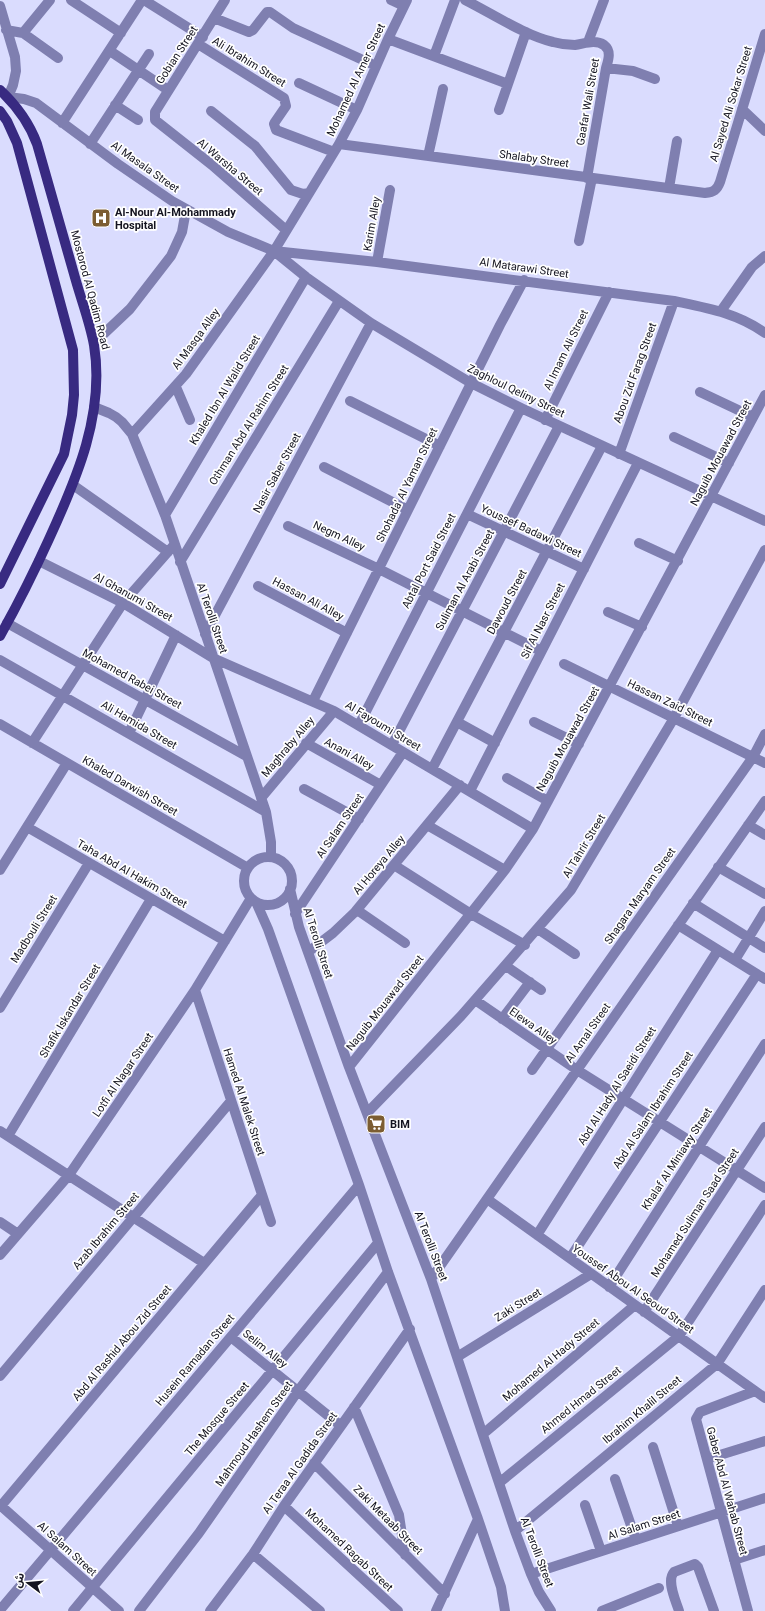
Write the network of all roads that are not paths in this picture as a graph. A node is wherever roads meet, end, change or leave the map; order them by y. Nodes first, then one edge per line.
1 (50, 0) edge
2 (71, 0) edge
3 (143, 0) edge
4 (225, 0) edge
5 (391, 0) edge
6 (455, 0) edge
7 (465, 0) edge
8 (604, 0) edge
9 (406, 3) edge
10 (0, 6) edge
11 (214, 18) junction
12 (6, 30) junction
13 (526, 32) junction
14 (23, 33) junction
15 (121, 33) junction
16 (765, 34) edge
17 (388, 39) junction
18 (0, 40) edge
19 (201, 41) junction
20 (588, 42) junction
21 (110, 51) junction
22 (149, 54) dead end
23 (434, 56) junction
24 (58, 58) dead end
25 (376, 66) junction
26 (606, 68) junction
27 (138, 70) junction
28 (655, 79) dead end
29 (299, 83) dead end
30 (508, 84) junction
31 (443, 89) dead end
32 (0, 90) edge
33 (168, 90) junction
34 (8, 97) junction
35 (115, 105) junction
36 (742, 109) junction
37 (357, 110) junction
38 (498, 110) dead end
39 (0, 111) edge
40 (211, 111) dead end
41 (138, 120) dead end
42 (62, 123) junction
43 (158, 123) joint
44 (765, 131) edge
45 (677, 141) dead end
46 (90, 144) junction
47 (337, 148) junction
48 (428, 156) junction
49 (589, 178) junction
50 (720, 182) joint
51 (669, 188) junction
52 (390, 190) dead end
53 (309, 193) junction
54 (186, 210) junction
55 (286, 230) junction
56 (579, 241) dead end
57 (274, 251) junction
58 (765, 256) edge
59 (377, 262) junction
60 (306, 277) junction
61 (524, 280) junction
62 (609, 292) junction
63 (339, 301) junction
64 (674, 301) junction
65 (721, 311) junction
66 (371, 323) junction
67 (765, 333) edge
68 (94, 344) junction
69 (471, 383) junction
70 (176, 387) junction
71 (700, 392) dead end
72 (765, 395) edge
73 (350, 401) dead end
74 (94, 407) junction
75 (521, 408) junction
76 (753, 417) junction
77 (190, 420) dead end
78 (545, 420) junction
79 (559, 426) junction
80 (132, 434) junction
81 (674, 437) dead end
82 (440, 446) junction
83 (602, 446) junction
84 (619, 454) junction
85 (638, 463) junction
86 (729, 463) junction
87 (324, 467) dead end
88 (73, 485) junction
89 (711, 496) junction
90 (408, 510) junction
91 (467, 514) junction
92 (165, 515) junction
93 (765, 521) edge
94 (288, 526) dead end
95 (504, 531) junction
96 (639, 543) dead end
97 (171, 548) junction
98 (765, 550) edge
99 (547, 551) junction
100 (678, 560) junction
101 (39, 561) junction
102 (180, 562) junction
103 (379, 569) junction
104 (584, 569) junction
105 (0, 584) edge
106 (258, 586) dead end
107 (426, 593) junction
108 (123, 603) junction
109 (462, 611) junction
110 (608, 612) dead end
111 (8, 622) junction
112 (642, 627) junction
113 (504, 632) junction
114 (347, 633) junction
115 (205, 634) junction
116 (176, 635) junction
117 (0, 636) edge
118 (541, 652) junction
119 (213, 658) junction
120 (0, 660) edge
121 (564, 664) dead end
122 (82, 665) junction
123 (610, 687) junction
124 (62, 695) junction
125 (146, 699) junction
126 (313, 701) junction
127 (334, 710) junction
128 (674, 718) junction
129 (457, 722) junction
130 (534, 722) dead end
131 (0, 724) edge
132 (359, 725) junction
133 (129, 733) junction
134 (765, 734) edge
135 (495, 742) junction
136 (32, 743) junction
137 (306, 743) junction
138 (579, 744) junction
139 (392, 745) junction
140 (403, 752) junction
141 (246, 756) junction
142 (753, 757) junction
143 (67, 763) junction
144 (765, 763) edge
145 (432, 769) junction
146 (507, 778) dead end
147 (381, 785) junction
148 (460, 785) junction
149 (304, 789) dead end
150 (470, 791) junction
151 (261, 798) junction
152 (548, 801) junction
153 (765, 801) edge
154 (266, 812) junction
155 (359, 819) junction
156 (427, 825) junction
157 (748, 825) junction
158 (27, 827) junction
159 (533, 829) junction
160 (765, 835) edge
161 (271, 857) junction
162 (89, 863) junction
163 (394, 865) junction
164 (718, 867) junction
165 (248, 868) junction
166 (0, 870) edge
167 (505, 870) junction
168 (290, 889) junction
169 (765, 894) edge
170 (152, 899) junction
171 (254, 900) junction
172 (693, 904) junction
173 (357, 910) junction
174 (765, 911) edge
175 (295, 914) junction
176 (471, 914) junction
177 (678, 925) junction
178 (538, 930) junction
179 (748, 938) junction
180 (225, 941) junction
181 (405, 942) dead end
182 (525, 945) junction
183 (765, 948) edge
184 (718, 950) junction
185 (308, 952) junction
186 (575, 954) dead end
187 (735, 960) junction
188 (506, 966) junction
189 (761, 976) edge
190 (530, 982) junction
191 (195, 990) junction
192 (541, 990) dead end
193 (475, 1000) junction
194 (0, 1008) edge
195 (502, 1019) junction
196 (765, 1044) edge
197 (546, 1049) junction
198 (349, 1067) junction
199 (532, 1070) dead end
200 (577, 1070) junction
201 (623, 1099) junction
202 (231, 1101) junction
203 (367, 1112) junction
204 (660, 1122) junction
205 (765, 1127) edge
206 (4, 1133) edge
207 (699, 1147) junction
208 (737, 1170) junction
209 (69, 1175) junction
210 (359, 1186) junction
211 (765, 1188) edge
212 (262, 1195) junction
213 (487, 1199) junction
214 (765, 1205) edge
215 (134, 1217) junction
216 (0, 1222) edge
217 (271, 1222) dead end
218 (18, 1234) junction
219 (537, 1235) junction
220 (378, 1243) junction
221 (0, 1255) edge
222 (570, 1258) junction
223 (204, 1264) junction
224 (388, 1272) junction
225 (591, 1274) junction
226 (431, 1279) junction
227 (609, 1287) junction
228 (765, 1290) edge
229 (635, 1305) junction
230 (644, 1312) junction
231 (410, 1329) junction
232 (679, 1336) junction
233 (231, 1337) junction
234 (457, 1357) junction
235 (717, 1364) junction
236 (272, 1370) junction
237 (0, 1376) edge
238 (298, 1391) junction
239 (761, 1392) edge
240 (354, 1407) junction
241 (341, 1426) junction
242 (482, 1434) junction
243 (765, 1441) edge
244 (654, 1447) dead end
245 (707, 1459) junction
246 (314, 1463) junction
247 (615, 1478) dead end
248 (499, 1483) junction
249 (765, 1498) edge
250 (585, 1505) dead end
251 (0, 1506) edge
252 (284, 1506) junction
253 (721, 1512) junction
254 (478, 1519) junction
255 (678, 1526) junction
256 (515, 1531) junction
257 (636, 1540) junction
258 (765, 1550) edge
259 (51, 1551) junction
260 (601, 1551) junction
261 (253, 1554) junction
262 (406, 1555) junction
263 (734, 1560) junction
264 (531, 1574) junction
265 (93, 1588) junction
266 (659, 1588) dead end
267 (445, 1594) junction
268 (0, 1610) edge
269 (73, 1611) edge
270 (119, 1611) edge
271 (139, 1611) edge
272 (210, 1611) edge
273 (320, 1611) edge
274 (398, 1611) edge
275 (436, 1611) edge
276 (505, 1611) edge
277 (551, 1611) edge
278 (602, 1611) edge
279 (680, 1611) edge
280 (714, 1611) edge
281 (748, 1611) edge

1 - 14 street
2 - 15 street
3 - 15 street
3 - 19 street
4 - 11 street, Gobian Street
5 - 9 street
6 - 23 street
7 - 13 street
8 - 20 street, Gaafar Wali Street
9 - 17 street, Mohamed Al Amer Street
10 - 12 street
11 - 19 street, Gobian Street
11 - 25 street
12 - 14 street
12 - 18 street
12 - 34 street
13 - 20 street
13 - 30 street
14 - 24 street
15 - 21 street
16 - 36 street, Al Sayed Ali Sokar Street
17 - 23 street
17 - 25 street, Mohamed Al Amer Street
19 - 33 street, Gobian Street
19 - 47 street, Ali Ibrahim Street
20 - 26 street, Gaafar Wali Street
21 - 27 street
21 - 42 street
22 - 27 street
23 - 30 street
25 - 37 street, Mohamed Al Amer Street
26 - 28 street
26 - 49 street, Gaafar Wali Street
27 - 33 street
27 - 35 street
29 - 37 street
30 - 38 street
31 - 48 street
32 - 34 main road, Mostorod Al Qadim Road
33 - 43 street, Gobian Street
34 - 42 street, Al Masala Street
34 - 68 main road, Mostorod Al Qadim Road
35 - 41 street
35 - 46 street
36 - 44 street
36 - 50 street, Al Sayed Ali Sokar Street
37 - 47 street, Mohamed Al Amer Street
39 - 105 main road
40 - 53 street
42 - 46 street, Al Masala Street
43 - 55 street, Al Warsha Street
45 - 51 street
46 - 54 street, Al Masala Street
47 - 48 street, Shalaby Street
47 - 53 street, Mohamed Al Amer Street
48 - 49 street, Shalaby Street
49 - 51 street, Shalaby Street
49 - 56 street, Gaafar Wali Street
50 - 51 street, Shalaby Street
52 - 59 street, Karim Alley
53 - 55 street, Mohamed Al Amer Street
54 - 57 street, Al Masala Street
54 - 68 street
55 - 57 street, Mohamed Al Amer Street
57 - 59 street, Al Matarawi Street
57 - 60 street, Zaghloul Qeliny Street
57 - 70 street, Al Masqa Alley
58 - 65 street
59 - 61 street, Al Matarawi Street
60 - 63 street, Zaghloul Qeliny Street
60 - 92 street, Khaled Ibn Al Walid Street
61 - 62 street, Al Matarawi Street
61 - 69 street, Shohada' Al Yaman Street
62 - 64 street, Al Matarawi Street
62 - 78 street, Al Imam Ali Street
63 - 66 street, Zaghloul Qeliny Street
63 - 102 street, Othman Abd Al Rahim Street
64 - 65 street, Al Matarawi Street
64 - 84 street, Abou Zid Farag Street
65 - 67 street, Al Matarawi Street
66 - 69 street, Zaghloul Qeliny Street
66 - 115 street, Nasir Saber Street
68 - 74 main road, Mostorod Al Qadim Road
69 - 75 street, Zaghloul Qeliny Street
69 - 82 street, Shohada' Al Yaman Street
70 - 77 street
70 - 80 street, Al Masqa Alley
71 - 76 street
72 - 76 street, Naguib Mouawad Street
73 - 82 street
74 - 80 street, Al Terolli Street
74 - 88 main road, Mostorod Al Qadim Road
75 - 78 street, Zaghloul Qeliny Street
75 - 91 street, Abtal Port Said Street
76 - 86 street, Naguib Mouawad Street
78 - 79 street, Zaghloul Qeliny Street
79 - 83 street, Zaghloul Qeliny Street
79 - 95 street, Suliman Al Arabi Street
80 - 92 street, Al Terolli Street
81 - 86 street
82 - 90 street, Shohada' Al Yaman Street
83 - 84 street, Zaghloul Qeliny Street
83 - 99 street, Dawoud Street
84 - 85 street, Zaghloul Qeliny Street
85 - 89 street, Zaghloul Qeliny Street
85 - 104 street, Sif Al Nasr Street
86 - 89 street, Naguib Mouawad Street
87 - 90 street
88 - 97 street
88 - 101 main road, Mostorod Al Qadim Road
89 - 93 street, Zaghloul Qeliny Street
89 - 100 street, Naguib Mouawad Street
90 - 103 street, Shohada' Al Yaman Street
91 - 95 street, Youssef Badawi Street
91 - 107 street, Abtal Port Said Street
92 - 97 street, Al Terolli Street
94 - 103 street, Negm Alley
95 - 99 street, Youssef Badawi Street
95 - 109 street, Suliman Al Arabi Street
96 - 100 street
97 - 102 street, Al Terolli Street
97 - 108 street
98 - 128 street, Al Tahrir Street
99 - 104 street, Youssef Badawi Street
99 - 113 street, Dawoud Street
100 - 112 street, Naguib Mouawad Street
101 - 108 street, Al Ghanumi Street
101 - 111 main road, Mostorod Al Qadim Road
102 - 115 street, Al Terolli Street
103 - 107 street, Negm Alley
103 - 114 street, Shohada' Al Yaman Street
104 - 118 street, Sif Al Nasr Street
106 - 114 street, Hassan Ali Alley
107 - 109 street, Negm Alley
107 - 132 street, Abtal Port Said Street
108 - 116 street, Al Ghanumi Street
108 - 122 street
109 - 113 street, Negm Alley
109 - 139 street, Suliman Al Arabi Street
110 - 112 street
111 - 117 main road, Mostorod Al Qadim Road
111 - 122 street, Mohamed Rabei Street
112 - 123 street, Naguib Mouawad Street
113 - 118 street, Negm Alley
113 - 129 street, Dawoud Street
114 - 126 street, Shohada' Al Yaman Street
115 - 119 street, Al Terolli Street
116 - 119 street, Al Ghanumi Street
116 - 125 street
118 - 135 street, Sif Al Nasr Street
119 - 126 street, Al Fayoumi Street
119 - 141 street, Al Terolli Street
120 - 124 street, Ali Hamida Street
121 - 123 street, Hassan Zaid Street
122 - 124 street
122 - 125 street, Mohamed Rabei Street
123 - 128 street, Hassan Zaid Street
123 - 138 street, Naguib Mouawad Street
124 - 133 street, Ali Hamida Street
124 - 136 street
125 - 133 street
125 - 141 street, Mohamed Rabei Street
126 - 127 street, Al Fayoumi Street
127 - 132 street, Al Fayoumi Street
127 - 137 street, Maghraby Alley
128 - 142 street, Hassan Zaid Street
128 - 178 street, Al Tahrir Street
129 - 135 street
129 - 145 street, Dawoud Street
130 - 138 street
131 - 136 street, Khaled Darwish Street
132 - 139 street, Al Fayoumi Street
133 - 154 street, Ali Hamida Street
134 - 142 street, Shagara Maryam Street
135 - 150 street, Sif Al Nasr Street
136 - 143 street, Khaled Darwish Street
137 - 147 street, Anani Alley
137 - 151 street, Maghraby Alley
138 - 152 street, Naguib Mouawad Street
139 - 140 street, Al Fayoumi Street
140 - 145 street, Al Fayoumi Street
140 - 147 street, Al Salam Street
141 - 151 street, Al Terolli Street
142 - 144 street, Hassan Zaid Street
142 - 197 street, Shagara Maryam Street
143 - 158 street
143 - 165 street, Khaled Darwish Street
145 - 148 street, Al Fayoumi Street
146 - 152 street
147 - 155 street, Al Salam Street
148 - 150 street, Al Fayoumi Street
148 - 156 street, Al Horeya Alley
149 - 155 street
150 - 159 street, Al Fayoumi Street
151 - 154 street, Al Terolli Street
152 - 159 street, Naguib Mouawad Street
153 - 157 street, Al Amal Street
154 - 161 street, Al Terolli Street
155 - 175 street, Al Salam Street
156 - 163 street, Al Horeya Alley
156 - 167 street
157 - 160 street
157 - 164 street, Al Amal Street
158 - 162 street, Taha Abd Al Hakim Street
158 - 166 street
159 - 167 street, Naguib Mouawad Street
161 - 165 street
161 - 168 street
162 - 170 street, Taha Abd Al Hakim Street
162 - 194 street, Madbouli Street
163 - 173 street, Al Horeya Alley
163 - 176 street
164 - 169 street
164 - 172 street, Al Amal Street
165 - 171 street
167 - 176 street, Naguib Mouawad Street
168 - 171 street
168 - 175 street, Al Terolli Street
170 - 180 street, Taha Abd Al Hakim Street
170 - 206 street, Shafik Iskandar Street
171 - 180 street, Lotfi Al Nagar Street
171 - 210 street
172 - 177 street, Al Amal Street
172 - 179 street
173 - 181 street
173 - 185 street, Al Horeya Alley
174 - 179 street
175 - 185 street, Al Terolli Street
176 - 182 street
176 - 198 street, Naguib Mouawad Street
177 - 184 street
177 - 200 street, Al Amal Street
178 - 182 street, Al Tahrir Street
178 - 186 street
179 - 183 street
179 - 187 street
180 - 191 street, Lotfi Al Nagar Street
182 - 188 street, Al Tahrir Street
184 - 187 street
184 - 201 street, Abd Al Hady Al Saeidi Street
185 - 198 street, Al Terolli Street
187 - 189 street
188 - 190 street
188 - 193 street, Al Tahrir Street
189 - 204 street, Abd Al Salam Ibrahim Street
190 - 192 street
190 - 195 street
191 - 202 street, Hamed Al Malek Street
191 - 209 street, Lotfi Al Nagar Street
193 - 195 street, Elewa Alley
193 - 203 street, Al Tahrir Street
195 - 197 street, Elewa Alley
196 - 207 street, Khalaf Al Miniawy Street
197 - 199 street, Shagara Maryam Street
197 - 200 street, Elewa Alley
198 - 203 street, Al Terolli Street
200 - 201 street, Elewa Alley
200 - 213 street, Al Amal Street
201 - 204 street, Elewa Alley
201 - 219 street, Abd Al Hady Al Saeidi Street
202 - 212 street, Hamed Al Malek Street
202 - 215 street, Azab Ibrahim Street
203 - 226 street, Al Terolli Street
204 - 207 street, Elewa Alley
204 - 222 street, Abd Al Salam Ibrahim Street
205 - 208 street, Mohamed Suliman Saad Street
206 - 209 street
207 - 208 street, Elewa Alley
207 - 227 street, Khalaf Al Miniawy Street
208 - 211 street, Elewa Alley
208 - 230 street, Mohamed Suliman Saad Street
209 - 215 street
209 - 218 street, Lotfi Al Nagar Street
210 - 220 street
210 - 233 street, Husein Ramadan Street
212 - 217 street, Hamed Al Malek Street
212 - 223 street, Abd Al Rashid Abou Zid Street
213 - 219 street, Youssef Abou Al Seoud Street
213 - 226 street, Al Amal Street
214 - 232 street, Ahmed Hmad Street
215 - 223 street
215 - 237 street, Azab Ibrahim Street
216 - 218 street
218 - 221 street, Lotfi Al Nagar Street
219 - 222 street, Youssef Abou Al Seoud Street
220 - 224 street
220 - 236 street, The Mosque Street
222 - 225 street, Youssef Abou Al Seoud Street
223 - 251 street, Abd Al Rashid Abou Zid Street
224 - 231 street
224 - 238 street, Mahmoud Hashem Street
225 - 227 street, Youssef Abou Al Seoud Street
225 - 234 street, Zaki Street
226 - 234 street, Al Terolli Street
227 - 229 street, Youssef Abou Al Seoud Street
228 - 235 street, Ibrahim Khalil Street
229 - 230 street, Youssef Abou Al Seoud Street
229 - 242 street, Mohamed Al Hady Street
230 - 232 street, Youssef Abou Al Seoud Street
231 - 240 street, Al Teraa Al Gadida Street
231 - 254 street
232 - 235 street, Youssef Abou Al Seoud Street
232 - 248 street, Ahmed Hmad Street
233 - 236 street, Selim Alley
233 - 259 street, Husein Ramadan Street
234 - 242 street, Al Terolli Street
235 - 239 street, Youssef Abou Al Seoud Street
235 - 256 street, Ibrahim Khalil Street
236 - 238 street, Selim Alley
236 - 265 street, The Mosque Street
238 - 241 street, Selim Alley
238 - 271 street, Mahmoud Hashem Street
239 - 245 street, Gaber Abd Al Wahab Street
240 - 241 street, Al Teraa Al Gadida Street
240 - 262 street
241 - 246 street, Al Teraa Al Gadida Street
242 - 248 street, Al Terolli Street
243 - 245 street
244 - 255 street
245 - 253 street, Gaber Abd Al Wahab Street
246 - 252 street, Al Teraa Al Gadida Street
246 - 262 street, Zaki Metaab Street
247 - 257 street
248 - 256 street, Al Terolli Street
249 - 253 street, Al Salam Street
250 - 260 street
251 - 259 street, Al Salam Street
252 - 261 street, Al Teraa Al Gadida Street
252 - 274 street, Mohamed Ragab Street
253 - 255 street, Al Salam Street
253 - 263 street, Gaber Abd Al Wahab Street
254 - 267 street
254 - 276 street
255 - 257 street, Al Salam Street
256 - 264 street, Al Terolli Street
257 - 260 street, Al Salam Street
258 - 263 street
259 - 265 street, Al Salam Street
259 - 268 street, Husein Ramadan Street
260 - 264 street, Al Salam Street
261 - 272 street, Al Teraa Al Gadida Street
261 - 273 street
262 - 267 street, Zaki Metaab Street
263 - 281 street, Gaber Abd Al Wahab Street
264 - 277 street, Al Terolli Street
265 - 269 street, The Mosque Street
265 - 270 street, Al Salam Street
266 - 278 street
267 - 275 street
279 - 280 street

